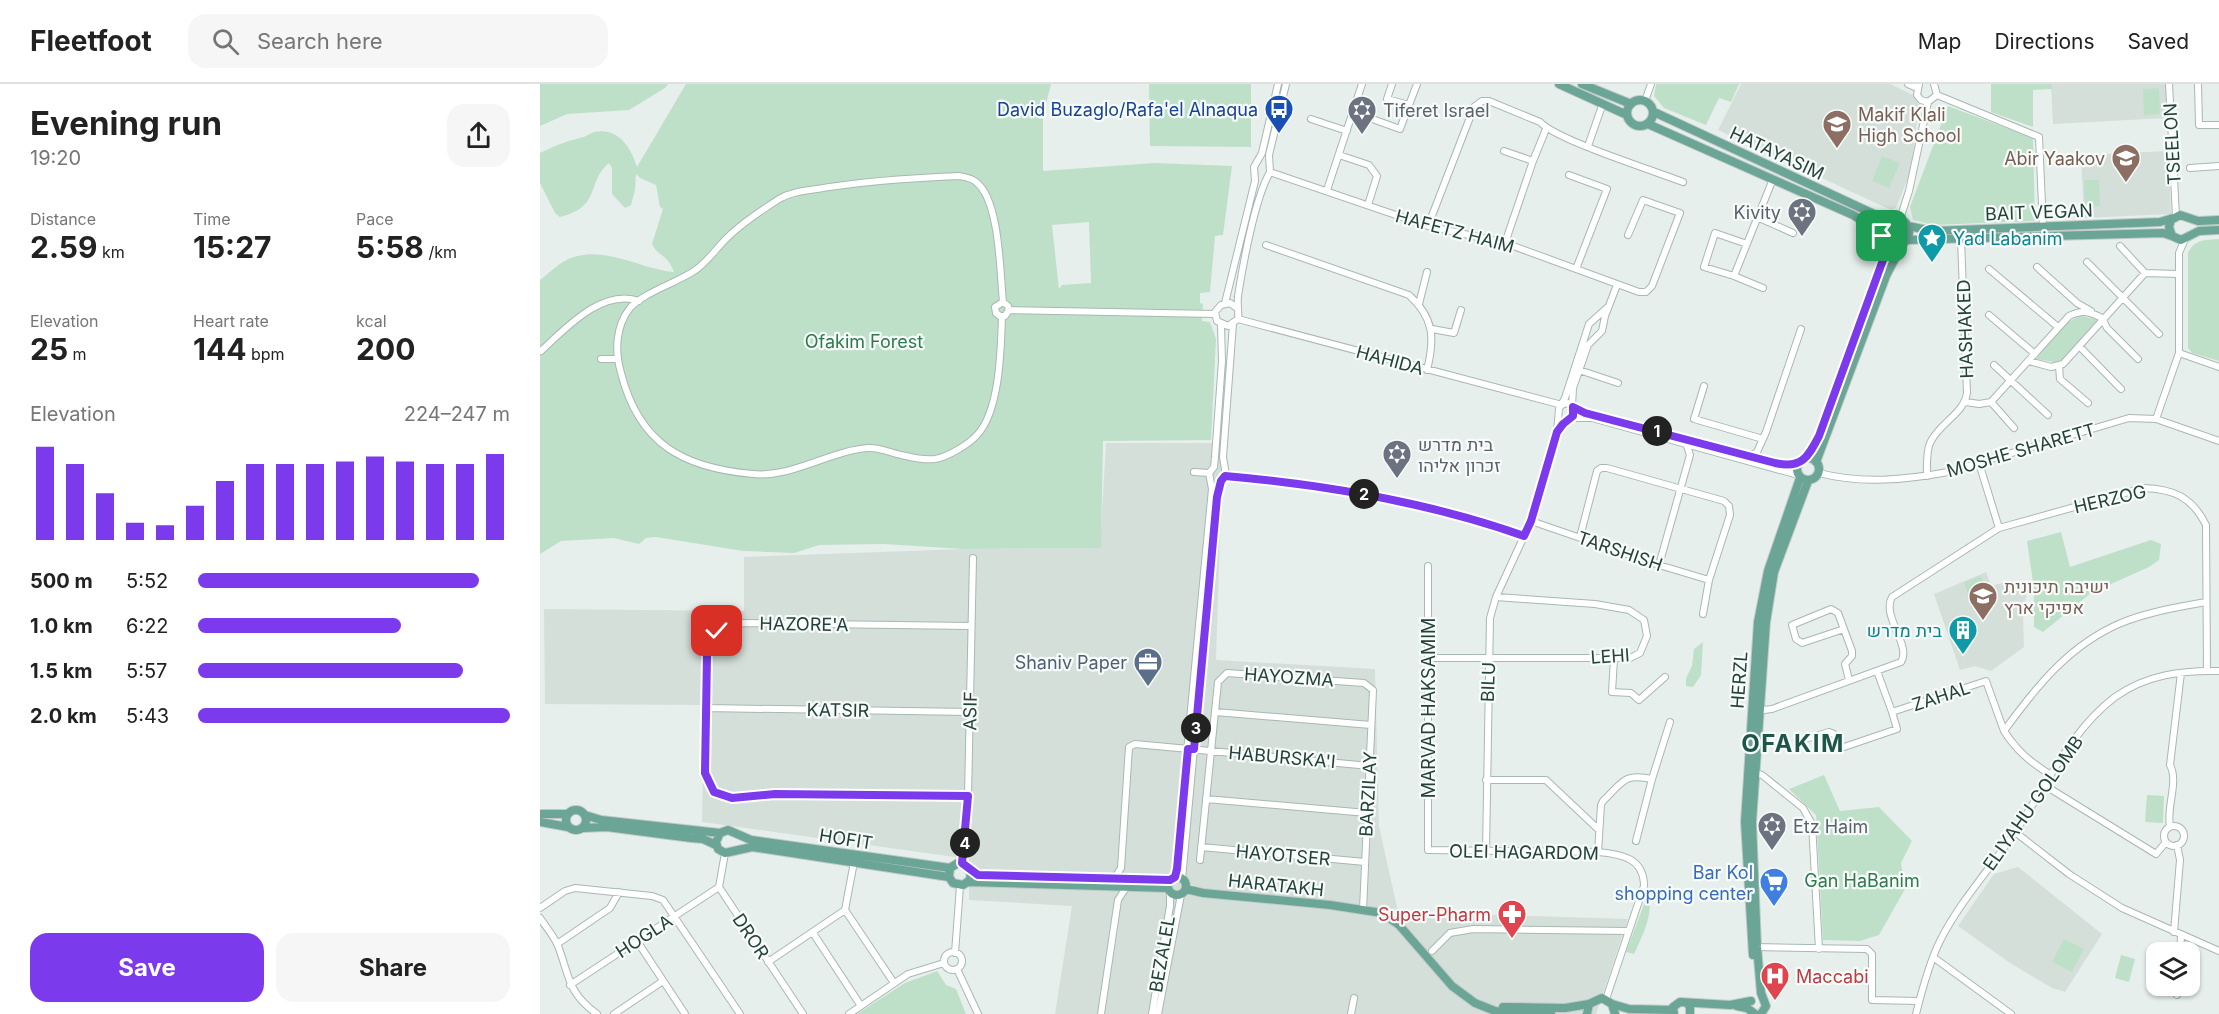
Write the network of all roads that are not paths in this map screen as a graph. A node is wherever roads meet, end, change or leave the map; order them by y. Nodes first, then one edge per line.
1 (1278, 84) edge
2 (1286, 84) edge
3 (1362, 84) edge
4 (1392, 84) edge
5 (1417, 84) edge
6 (1559, 84) edge
7 (1582, 84) edge
8 (1651, 84) edge
9 (1908, 84) edge
10 (1934, 84) edge
11 (2169, 84) edge
12 (2198, 84) edge
13 (1918, 86) edge
14 (1937, 95) junction
15 (1645, 101) junction
16 (1928, 102) junction
17 (1604, 103) junction
18 (1631, 104) junction
19 (1409, 105) junction
20 (1653, 111) junction
21 (1353, 112) junction
22 (1627, 115) junction
23 (1311, 119) dead end
24 (1648, 124) junction
25 (2219, 125) edge
26 (1546, 129) junction
27 (1347, 131) junction
28 (1588, 146) junction
29 (1504, 151) dead end
30 (1339, 156) junction
31 (1533, 161) junction
32 (1257, 163) junction
33 (2219, 166) edge
34 (2190, 168) dead end
35 (1268, 172) junction
36 (1569, 175) dead end
37 (1255, 176) junction
38 (1773, 179) junction
39 (1683, 182) dead end
40 (1327, 190) junction
41 (1368, 205) junction
42 (2177, 216) junction
43 (1757, 217) junction
44 (2191, 218) junction
45 (1889, 219) junction
46 (1900, 219) junction
47 (2219, 220) edge
48 (1428, 226) junction
49 (1908, 226) junction
50 (2043, 227) junction
51 (2219, 230) edge
52 (1881, 232) junction
53 (1793, 233) dead end
54 (1629, 235) dead end
55 (2173, 237) junction
56 (2188, 237) junction
57 (1961, 240) junction
58 (1505, 243) junction
59 (1887, 243) junction
60 (1904, 243) junction
61 (1747, 244) junction
62 (1266, 245) dead end
63 (2120, 246) dead end
64 (2179, 253) junction
65 (2086, 262) dead end
66 (2037, 267) dead end
67 (1576, 269) junction
68 (1989, 269) dead end
69 (1427, 272) dead end
70 (2145, 273) junction
71 (2178, 274) junction
72 (1734, 276) junction
73 (1617, 285) junction
74 (1762, 288) dead end
75 (2122, 298) junction
76 (639, 301) junction
77 (1003, 302) junction
78 (1225, 303) junction
79 (1419, 304) junction
80 (1609, 306) junction
81 (1237, 308) junction
82 (1009, 310) junction
83 (1461, 310) dead end
84 (1215, 314) junction
85 (1989, 315) dead end
86 (1002, 316) junction
87 (1595, 319) junction
88 (2104, 319) junction
89 (1235, 322) junction
90 (1603, 324) junction
91 (1221, 325) junction
92 (2058, 327) junction
93 (1432, 329) junction
94 (1588, 329) junction
95 (1801, 329) dead end
96 (1598, 334) junction
97 (2159, 334) dead end
98 (2080, 347) junction
99 (541, 351) edge
100 (2179, 353) junction
101 (2035, 354) junction
102 (601, 359) dead end
103 (618, 359) junction
104 (2138, 359) dead end
105 (2029, 361) junction
106 (1994, 364) dead end
107 (2059, 366) junction
108 (2219, 367) edge
109 (1427, 370) junction
110 (1579, 370) junction
111 (2011, 381) junction
112 (1618, 383) dead end
113 (1704, 386) dead end
114 (2121, 389) dead end
115 (1966, 402) junction
116 (1991, 402) junction
117 (2088, 403) dead end
118 (1573, 406) junction
119 (1561, 408) junction
120 (2048, 415) dead end
121 (1570, 418) junction
122 (2156, 419) junction
123 (2014, 428) dead end
124 (1557, 432) junction
125 (1763, 439) junction
126 (2219, 441) edge
127 (1686, 443) junction
128 (1701, 447) junction
129 (1758, 450) junction
130 (1690, 455) junction
131 (1750, 456) junction
132 (1807, 458) junction
133 (1764, 460) junction
134 (1816, 462) junction
135 (1798, 463) junction
136 (1980, 463) junction
137 (1214, 466) junction
138 (1224, 468) junction
139 (1194, 471) dead end
140 (1819, 472) junction
141 (1209, 473) junction
142 (1927, 476) junction
143 (1802, 478) junction
144 (1223, 479) junction
145 (1212, 480) junction
146 (1681, 489) junction
147 (1531, 521) junction
148 (1999, 528) junction
149 (1524, 536) junction
150 (1580, 537) junction
151 (973, 558) dead end
152 (1428, 566) dead end
153 (1659, 566) junction
154 (1709, 580) junction
155 (1496, 597) junction
156 (2206, 602) junction
157 (1703, 614) dead end
158 (971, 626) junction
159 (1844, 630) junction
160 (1489, 657) junction
161 (1428, 658) junction
162 (1614, 659) junction
163 (1877, 671) junction
164 (2207, 671) junction
165 (2219, 671) edge
166 (2181, 673) junction
167 (1665, 677) dead end
168 (1849, 680) junction
169 (1364, 683) joint
170 (706, 708) junction
171 (1756, 711) junction
172 (970, 712) junction
173 (1215, 712) junction
174 (1892, 712) junction
175 (1670, 722) dead end
176 (1371, 725) junction
177 (2004, 731) junction
178 (1805, 739) dead end
179 (1191, 749) junction
180 (1211, 751) junction
181 (1370, 766) junction
182 (1754, 772) junction
183 (2050, 775) junction
184 (1652, 779) junction
185 (1486, 780) junction
186 (2044, 785) junction
187 (968, 796) junction
188 (1206, 799) junction
189 (1367, 813) junction
190 (540, 814) edge
191 (568, 814) junction
192 (585, 815) junction
193 (540, 822) edge
194 (568, 826) junction
195 (2170, 826) junction
196 (583, 828) junction
197 (1599, 830) junction
198 (2015, 832) junction
199 (720, 833) junction
200 (738, 836) junction
201 (1636, 841) dead end
202 (2166, 842) junction
203 (716, 845) junction
204 (2177, 845) junction
205 (1201, 847) junction
206 (737, 848) junction
207 (1428, 850) joint
208 (1486, 852) junction
209 (1598, 852) junction
210 (724, 853) junction
211 (1200, 860) dead end
212 (854, 862) junction
213 (1365, 862) junction
214 (962, 863) junction
215 (1121, 868) junction
216 (971, 871) junction
217 (949, 873) junction
218 (1114, 879) junction
219 (968, 882) junction
220 (1127, 883) junction
221 (1173, 883) junction
222 (960, 886) junction
223 (1108, 886) junction
224 (719, 887) junction
225 (619, 892) junction
226 (1183, 892) junction
227 (1118, 900) junction
228 (540, 908) edge
229 (845, 910) junction
230 (1363, 910) junction
231 (675, 916) junction
232 (540, 918) edge
233 (1628, 932) junction
234 (2174, 932) junction
235 (813, 933) junction
236 (2181, 936) junction
237 (637, 941) junction
238 (2181, 942) edge
239 (557, 944) junction
240 (1754, 947) junction
241 (1819, 948) junction
242 (1432, 951) dead end
243 (2219, 951) edge
244 (955, 953) junction
245 (1934, 957) junction
246 (768, 962) junction
247 (944, 963) junction
248 (957, 969) junction
249 (663, 981) junction
250 (894, 983) junction
251 (570, 985) junction
252 (1354, 998) dead end
253 (1756, 999) junction
254 (1609, 1001) junction
255 (1919, 1001) junction
256 (1475, 1003) junction
257 (1589, 1004) junction
258 (1730, 1005) junction
259 (861, 1006) junction
260 (1689, 1009) edge
261 (1660, 1011) junction
262 (1673, 1012) edge
263 (1758, 1013) edge
264 (597, 1014) edge
265 (614, 1014) edge
266 (685, 1014) edge
267 (740, 1014) edge
268 (803, 1014) edge
269 (849, 1014) edge
270 (978, 1014) edge
271 (1101, 1014) edge
272 (1152, 1014) edge
273 (1158, 1014) edge
274 (1351, 1014) edge
275 (1551, 1014) edge
276 (1587, 1014) edge
277 (1615, 1014) edge
278 (1636, 1014) edge
279 (1916, 1014) edge
280 (2011, 1014) edge

1 - 32 street
2 - 35 street
3 - 21 street
4 - 19 street
5 - 19 street
6 - 17 main road
7 - 18 main road
8 - 15 street
9 - 13 street
10 - 14 street
11 - 42 street, TSEELON
12 - 25 street
13 - 16 street
14 - 16 street
14 - 50 street
15 - 18 main road
15 - 20 main road
16 - 46 street
17 - 22 main road
17 - 28 street
18 - 22 main road
19 - 21 street
20 - 24 main road
20 - 45 main road, HATAYASIM
21 - 27 street
22 - 24 main road
23 - 27 street
24 - 38 main road, HATAYASIM
26 - 28 street
26 - 31 street
26 - 48 street
27 - 30 street
28 - 39 street
29 - 31 street
30 - 40 street
30 - 41 street
31 - 58 street
32 - 35 street
32 - 37 street
33 - 34 street
35 - 37 street
35 - 40 street, HAFETZ HAIM
35 - 81 street
36 - 67 street
37 - 78 street
38 - 43 street
38 - 52 main road, HATAYASIM
40 - 41 street, HAFETZ HAIM
41 - 48 street, HAFETZ HAIM
42 - 44 main road
42 - 50 main road, BAIT VEGAN
42 - 55 main road
43 - 53 street
43 - 61 street
44 - 47 main road
44 - 56 main road
45 - 46 main road
45 - 52 main road
46 - 49 main road
48 - 58 street, HAFETZ HAIM
49 - 50 main road, BAIT VEGAN
49 - 60 main road
51 - 56 main road
52 - 59 main road
54 - 73 street, HAFETZ HAIM
55 - 56 main road
55 - 57 main road, BAIT VEGAN
55 - 64 street
56 - 64 street
57 - 60 main road, BAIT VEGAN
57 - 115 street, HASHAKED
58 - 67 street, HAFETZ HAIM
59 - 60 main road
59 - 132 main road
60 - 134 main road
61 - 72 street
61 - 72 street
62 - 79 street
63 - 70 street
64 - 71 street
65 - 75 street
66 - 88 street
67 - 73 street, HAFETZ HAIM
68 - 92 street
69 - 79 street
70 - 71 street
70 - 75 street
71 - 100 street
72 - 74 street
73 - 80 street
75 - 88 street
75 - 97 street
76 - 77 street
76 - 99 street
76 - 103 street
77 - 82 street
77 - 86 street
78 - 81 street
78 - 84 street
79 - 93 street
80 - 87 street
80 - 90 street
81 - 89 street
82 - 84 street
82 - 86 street
83 - 93 street
84 - 91 street
85 - 101 street
86 - 103 street
87 - 90 street
87 - 94 street
88 - 92 street
88 - 98 street
88 - 104 street
89 - 91 street
89 - 109 street, HAHIDA
89 - 138 street, BEZALEL
90 - 96 street
91 - 137 street
92 - 101 street
93 - 109 street
94 - 96 street
94 - 119 street
95 - 125 street
96 - 110 street
98 - 107 street
98 - 114 street
100 - 108 street
100 - 122 street
101 - 105 street
102 - 103 street
105 - 107 street
105 - 111 street
106 - 111 street
107 - 117 street
109 - 119 street, HAHIDA
110 - 112 street
110 - 118 street
111 - 116 street
111 - 120 street
113 - 125 street
115 - 116 street
115 - 142 street, HASHAKED
116 - 123 street
118 - 119 street
118 - 121 street
118 - 131 street
119 - 121 street, HAHIDA
119 - 124 street
121 - 124 street
121 - 127 street
122 - 126 street, MOSHE SHARETT
122 - 136 street, MOSHE SHARETT
124 - 147 street, BILU
125 - 129 street
127 - 128 street
127 - 130 street
128 - 130 street
128 - 143 street
129 - 131 street
129 - 133 street
130 - 146 street
131 - 133 street
132 - 134 main road
132 - 135 main road
133 - 135 street
134 - 140 main road
135 - 143 main road
136 - 142 street, MOSHE SHARETT
136 - 148 street
137 - 138 street
137 - 141 street
138 - 144 street, BEZALEL
139 - 141 street
140 - 142 street, MOSHE SHARETT
140 - 143 main road
141 - 145 street
143 - 171 main road, HERZL
144 - 145 street
144 - 149 street
144 - 179 street, BEZALEL
145 - 179 street, BEZALEL
146 - 150 street
146 - 153 street
146 - 154 street
147 - 149 street, BILU
147 - 150 street, TARSHISH
148 - 156 street, HERZOG
148 - 163 street, HERZOG
149 - 155 street, BILU
150 - 153 street, TARSHISH
151 - 158 street, ASIF
152 - 161 street, MARVAD HAKSAMIM
153 - 154 street, TARSHISH
154 - 157 street
155 - 160 street, BILU
155 - 162 street, LEHI
156 - 164 street, HERZOG
156 - 177 street
158 - 170 street, HAZORE'A
158 - 172 street, ASIF
159 - 159 street
159 - 168 street
160 - 161 street, LEHI
160 - 162 street, LEHI
160 - 185 street, BILU
161 - 207 street, MARVAD HAKSAMIM
162 - 167 street
163 - 168 street
163 - 174 street
164 - 165 street, ELIYAHU GOLOMB
164 - 166 street, ELIYAHU GOLOMB
166 - 183 street, ELIYAHU GOLOMB
166 - 195 street
168 - 171 street
169 - 173 street, HAYOZMA
169 - 176 street, BARZILAY
170 - 172 street, KATSIR
170 - 187 street, HAZORE'A
171 - 182 main road, HERZL
171 - 240 main road, HERZL
172 - 187 street, ASIF
173 - 176 street
173 - 180 street, HAYOZMA
174 - 177 street, ZAHAL
174 - 178 street, ZAHAL
175 - 184 street
176 - 181 street, BARZILAY
177 - 183 street
179 - 180 street, HABURSKA'I
179 - 215 street, HABURSKA'I
179 - 221 street, BEZALEL
180 - 181 street, HABURSKA'I
180 - 188 street, HAYOZMA
181 - 189 street, BARZILAY
182 - 240 main road, HERZL
182 - 241 street
183 - 186 street, ELIYAHU GOLOMB
184 - 197 street
184 - 201 street
185 - 197 street
185 - 208 street, BILU
186 - 198 street, ELIYAHU GOLOMB
186 - 202 street
187 - 214 street, ASIF
188 - 189 street
188 - 205 street, HAYOZMA
189 - 213 street, BARZILAY
190 - 191 main road
191 - 192 main road
191 - 194 main road
192 - 196 main road
192 - 199 main road
193 - 194 main road
194 - 196 main road
195 - 202 street
195 - 204 street
196 - 203 main road
197 - 209 street
198 - 234 street
198 - 245 street, ELIYAHU GOLOMB
199 - 200 main road
199 - 203 main road
200 - 206 main road
200 - 217 main road, HOFIT
202 - 204 street
203 - 210 main road
204 - 234 street
205 - 211 street, HAYOZMA
205 - 213 street, HAYOTSER
206 - 210 main road
206 - 212 main road, HOFIT
207 - 208 street, OLEI HAGARDOM
208 - 209 street, OLEI HAGARDOM
209 - 233 street, OLEI HAGARDOM
210 - 224 street
212 - 217 main road, HOFIT
212 - 229 street
213 - 230 street, BARZILAY
214 - 216 main road
214 - 217 main road
215 - 218 street
215 - 220 street
216 - 218 main road
216 - 219 main road
217 - 222 main road
218 - 220 main road
219 - 222 main road
219 - 223 main road
220 - 221 main road
220 - 223 main road
220 - 227 street
221 - 226 main road
221 - 226 main road, HARATAKH
221 - 272 street, BEZALEL
222 - 244 street
223 - 227 street
224 - 231 street, HOGLA
224 - 246 street, DROR
225 - 228 street
225 - 231 street
225 - 239 street
226 - 230 main road, HARATAKH
226 - 273 street, BEZALEL
227 - 271 street
229 - 235 street
229 - 250 street
230 - 256 main road, HARATAKH
231 - 237 street, HOGLA
231 - 267 street
232 - 239 street
233 - 242 street
233 - 254 street
234 - 236 street
235 - 246 street
235 - 259 street
236 - 238 street
236 - 243 street
237 - 249 street
237 - 251 street, HOGLA
239 - 251 street
240 - 241 street
240 - 253 main road, HERZL
241 - 255 street
244 - 247 street
244 - 248 street
245 - 255 street, ELIYAHU GOLOMB
245 - 280 street
246 - 268 street, DROR
247 - 248 street
247 - 250 street
248 - 270 street
249 - 265 street
249 - 266 street
250 - 259 street
251 - 264 street
252 - 274 street
253 - 258 main road
253 - 263 main road
253 - 263 main road
254 - 257 main road
254 - 261 main road
254 - 277 main road
255 - 279 street, ELIYAHU GOLOMB
256 - 257 main road
256 - 275 main road
257 - 276 main road
258 - 260 main road
258 - 263 main road
259 - 269 street
260 - 262 main road
261 - 262 main road
261 - 278 main road

